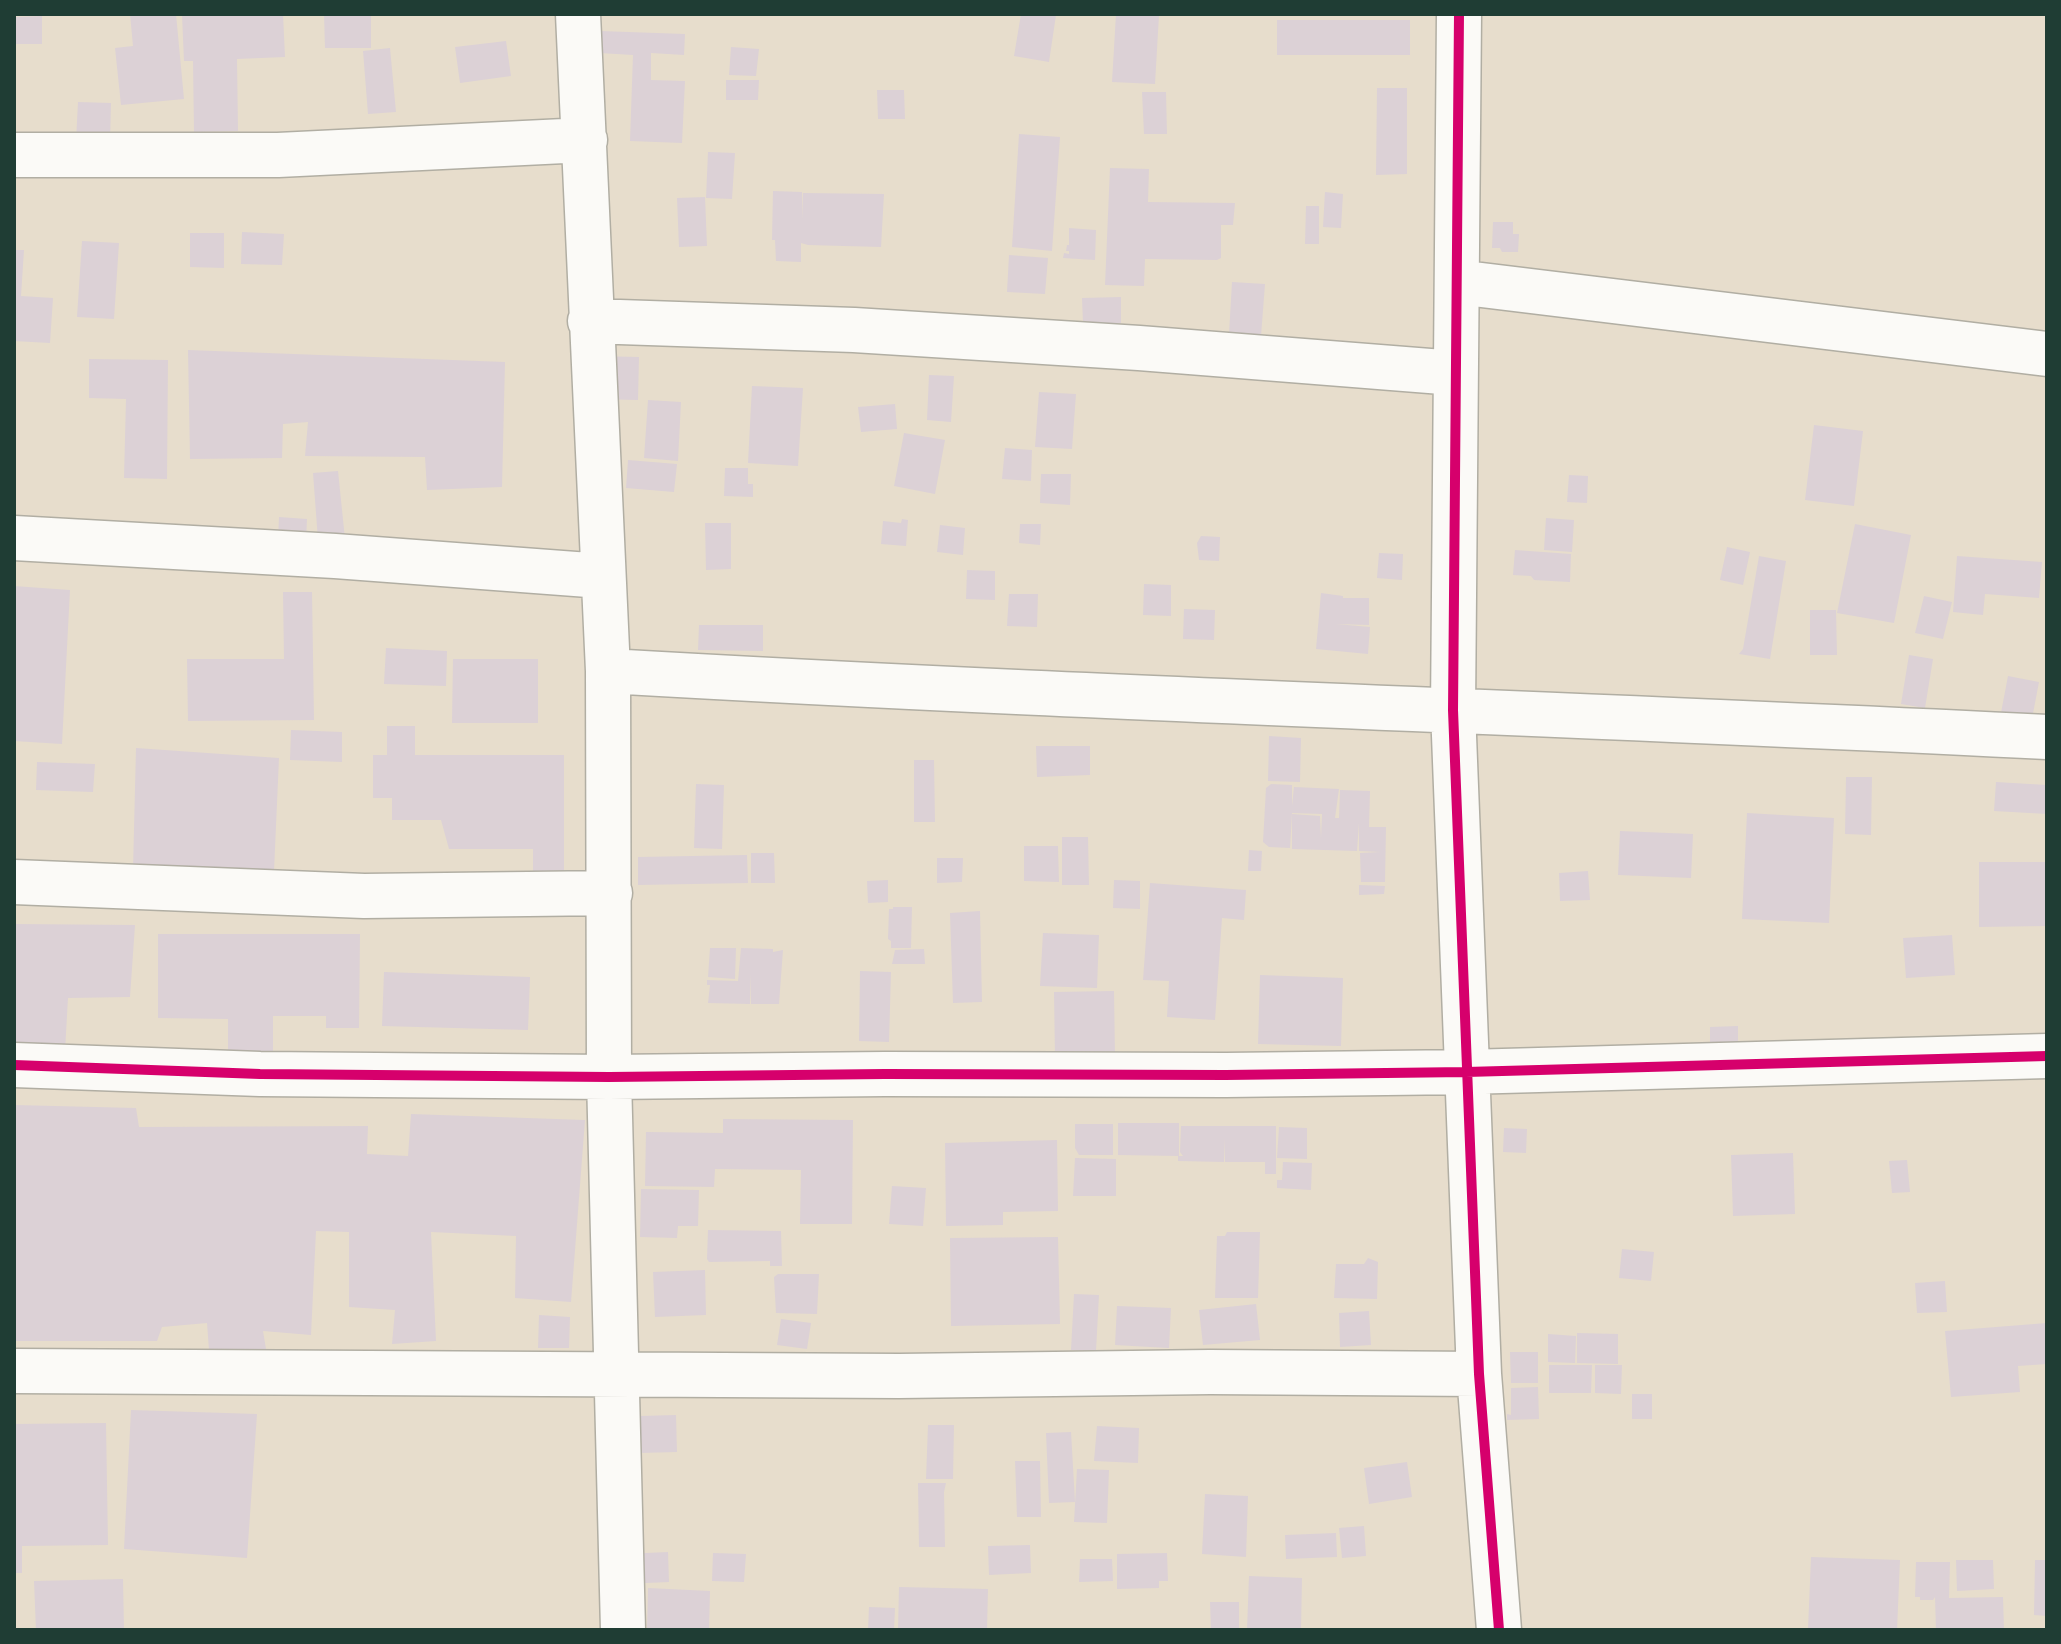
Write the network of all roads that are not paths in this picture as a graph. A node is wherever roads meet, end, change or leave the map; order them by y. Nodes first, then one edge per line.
1 (578, 14) edge
2 (1459, 14) edge
3 (585, 140) junction
4 (14, 155) edge
5 (1457, 282) junction
6 (590, 321) junction
7 (2047, 354) edge
8 (1455, 373) junction
9 (14, 538) edge
10 (602, 576) junction
11 (608, 671) junction
12 (1453, 710) junction
13 (2047, 737) edge
14 (14, 882) edge
15 (610, 893) junction
16 (2047, 1056) edge
17 (14, 1065) edge
18 (1466, 1072) junction
19 (609, 1077) junction
20 (14, 1371) edge
21 (618, 1373) junction
22 (1479, 1374) junction
23 (623, 1630) edge
24 (1499, 1630) edge

1 - 3 street
2 - 5 street
3 - 4 street
3 - 6 street
5 - 7 street
5 - 8 street
6 - 8 street
6 - 10 street
8 - 12 street
9 - 10 street
10 - 11 street
11 - 12 street
11 - 15 street
12 - 13 street
12 - 18 street
14 - 15 street
15 - 19 street
16 - 18 street
17 - 19 street
18 - 19 street
18 - 22 street
19 - 21 street
20 - 21 street
21 - 22 street
21 - 23 street
22 - 24 street

